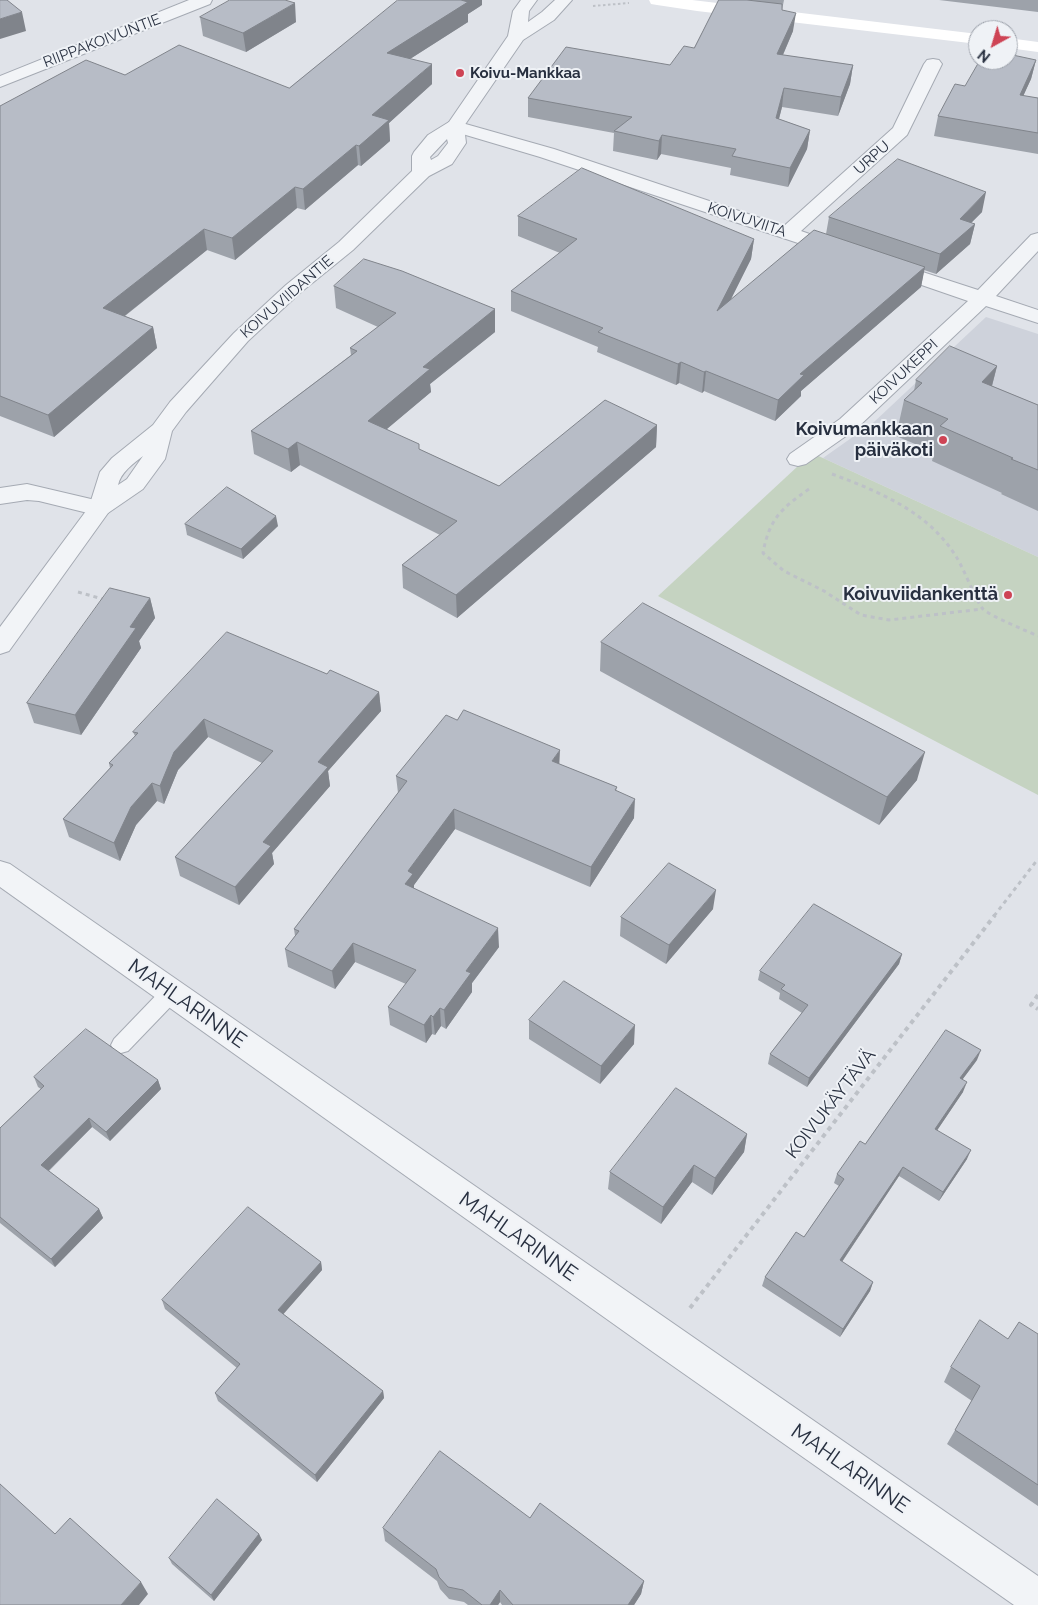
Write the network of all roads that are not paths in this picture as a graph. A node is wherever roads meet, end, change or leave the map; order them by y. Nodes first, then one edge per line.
1 (204, 0) edge
2 (529, 0) edge
3 (564, 0) edge
4 (656, 0) edge
5 (739, 0) edge
6 (852, 23) junction
7 (517, 36) junction
8 (968, 38) edge
9 (1018, 44) edge
10 (1038, 47) edge
11 (933, 64) dead end
12 (0, 82) edge
13 (455, 126) junction
14 (788, 234) junction
15 (1038, 239) edge
16 (982, 298) junction
17 (1038, 317) edge
18 (798, 459) dead end
19 (0, 496) edge
20 (100, 508) junction
21 (0, 645) edge
22 (0, 872) edge
23 (171, 993) junction
24 (121, 1045) dead end
25 (1038, 1599) edge

1 - 12 street, RIIPPAKOIVUNTIE
2 - 7 street, KOIVUVIIDANTIE
3 - 7 street, KOIVUVIIDANTIE
4 - 6 main road
5 - 6 main road
6 - 8 main road
7 - 13 street, KOIVUVIIDANTIE
9 - 10 main road
11 - 14 street, URPU
13 - 14 street, KOIVUVIITA
13 - 20 street, KOIVUVIIDANTIE
14 - 16 street, KOIVUVIITA
15 - 16 street, KOIVUKEPPI
16 - 17 street, KOIVUVIITA
16 - 18 street, KOIVUKEPPI
19 - 20 street
20 - 21 street, KOIVUVIIDANTIE
22 - 23 street, MAHLARINNE
23 - 24 lane
23 - 25 street, MAHLARINNE

